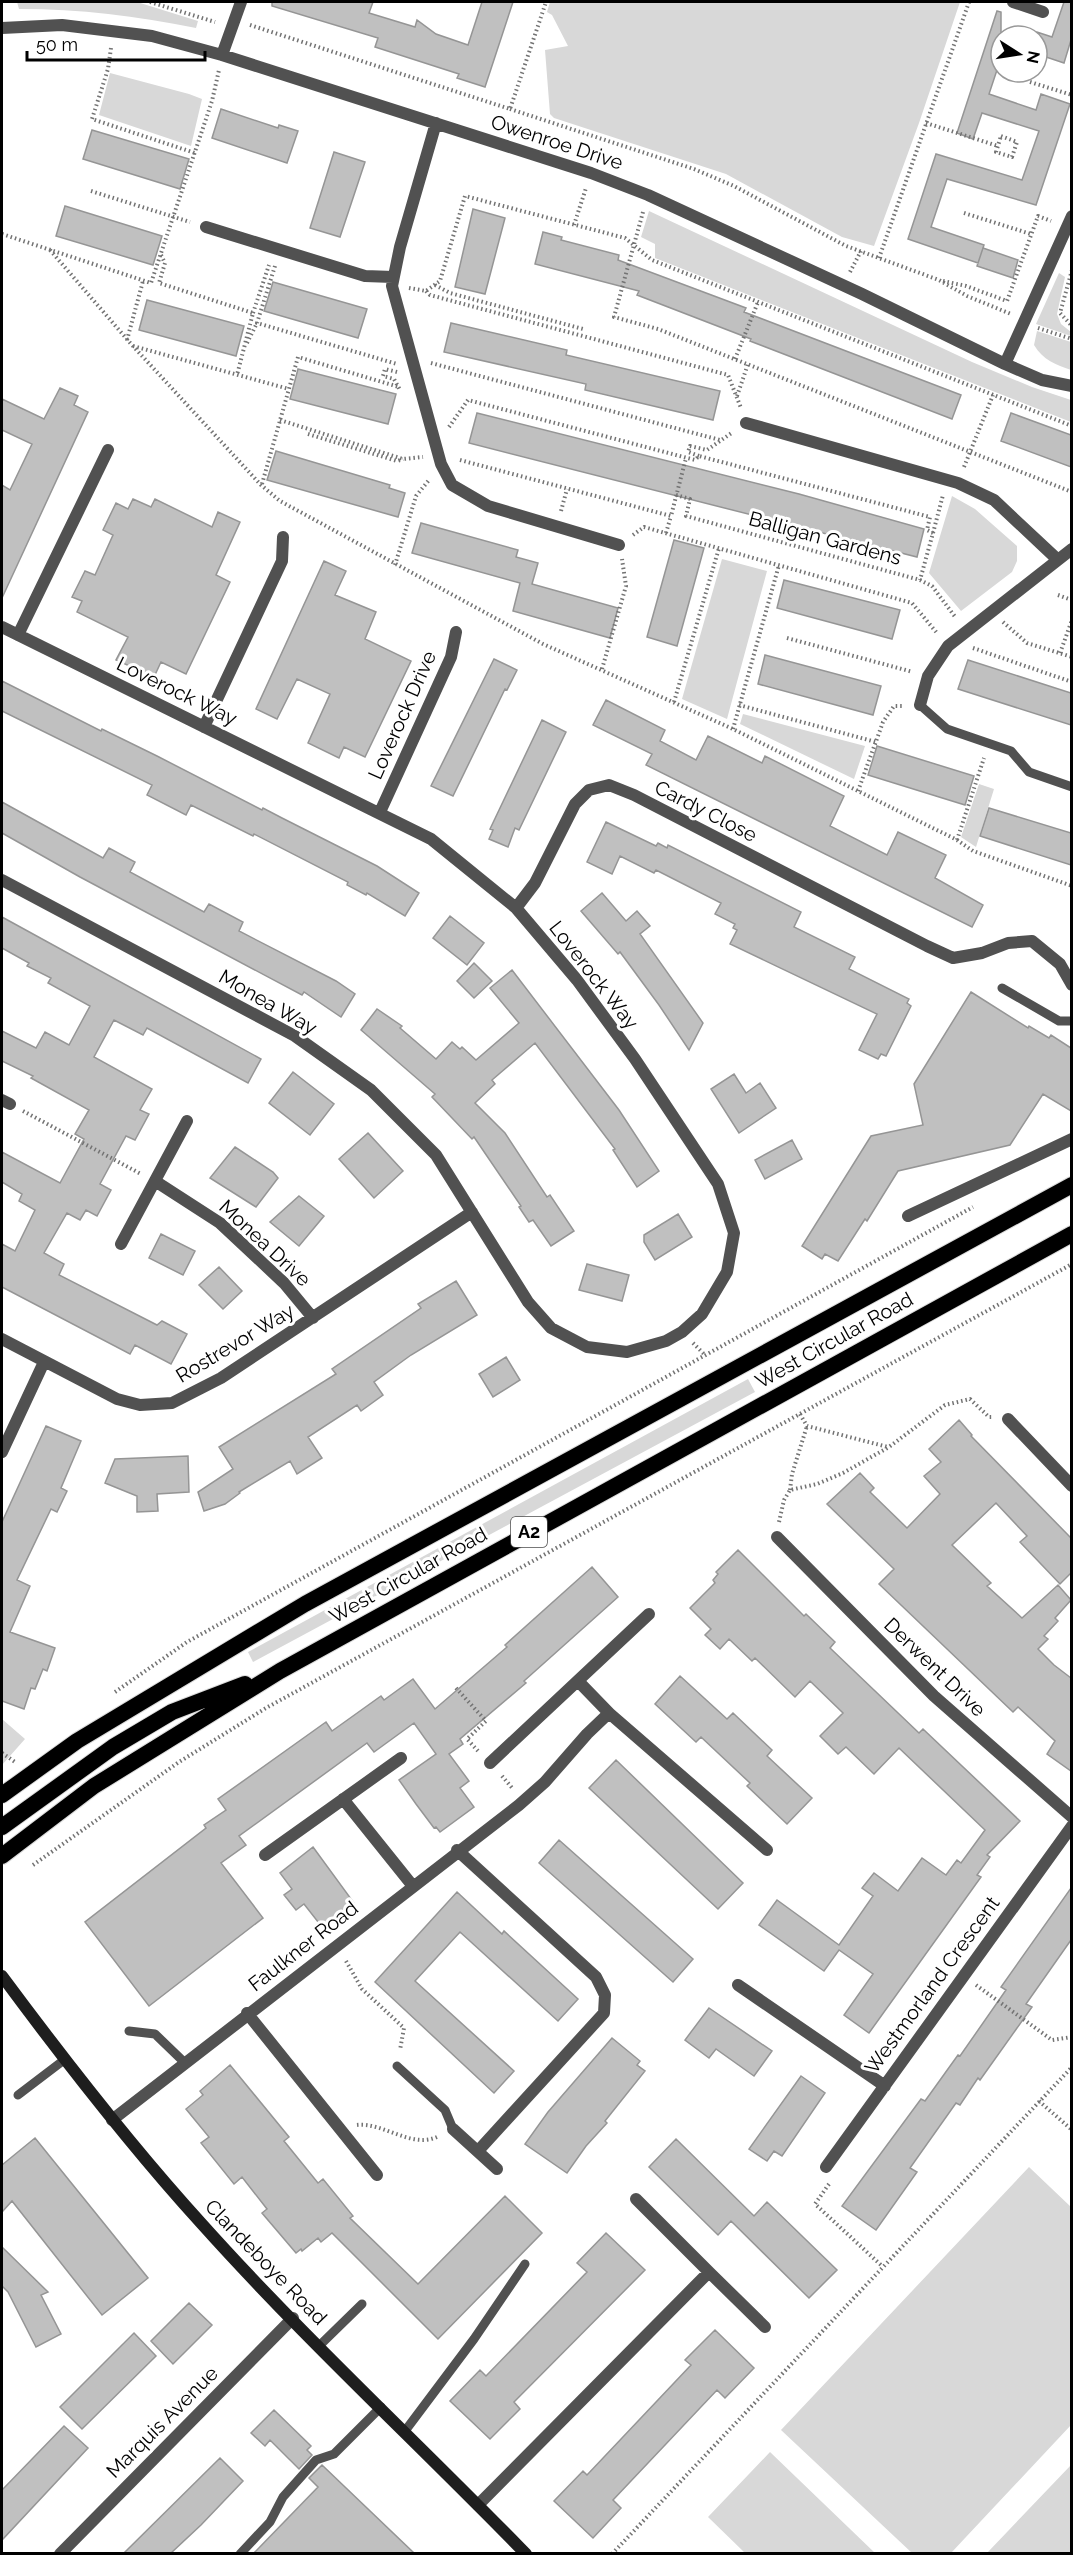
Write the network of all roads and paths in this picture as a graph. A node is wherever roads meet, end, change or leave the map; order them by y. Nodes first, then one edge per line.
1 (150, 2) edge
2 (241, 2) edge
3 (546, 2) edge
4 (969, 2) edge
5 (1013, 2) edge
6 (1043, 12) dead end
7 (198, 17) dead end
8 (2, 28) edge
9 (261, 28) dead end
10 (114, 31) junction
11 (222, 55) junction
12 (1036, 84) edge
13 (1071, 95) edge
14 (510, 109) junction
15 (436, 123) junction
16 (926, 123) junction
17 (998, 146) junction
18 (195, 153) junction
19 (591, 173) junction
20 (91, 191) dead end
21 (648, 195) junction
22 (964, 213) dead end
23 (173, 217) junction
24 (1069, 221) edge
25 (574, 225) junction
26 (206, 227) dead end
27 (2, 234) edge
28 (1031, 234) junction
29 (634, 245) junction
30 (275, 248) junction
31 (50, 250) junction
32 (161, 255) junction
33 (879, 258) junction
34 (286, 269) dead end
35 (1071, 270) edge
36 (939, 280) junction
37 (143, 281) junction
38 (392, 282) junction
39 (435, 285) junction
40 (426, 291) junction
41 (758, 302) junction
42 (254, 313) junction
43 (257, 323) junction
44 (1008, 323) dead end
45 (1071, 326) edge
46 (582, 329) dead end
47 (1033, 333) dead end
48 (1071, 339) edge
49 (128, 340) junction
50 (248, 343) junction
51 (132, 345) junction
52 (735, 359) junction
53 (413, 364) junction
54 (748, 364) junction
55 (1005, 364) junction
56 (237, 375) junction
57 (1071, 386) edge
58 (399, 387) dead end
59 (289, 390) junction
60 (993, 395) junction
61 (737, 397) junction
62 (280, 420) junction
63 (746, 423) junction
64 (1071, 426) edge
65 (308, 434) dead end
66 (720, 440) junction
67 (108, 450) dead end
68 (970, 451) junction
69 (439, 455) junction
70 (699, 456) junction
71 (686, 458) junction
72 (404, 459) junction
73 (261, 485) junction
74 (1071, 492) edge
75 (676, 495) junction
76 (940, 508) dead end
77 (671, 516) junction
78 (666, 533) junction
79 (933, 533) junction
80 (283, 537) dead end
81 (619, 544) junction
82 (719, 548) junction
83 (1071, 549) edge
84 (1058, 560) junction
85 (395, 564) junction
86 (779, 565) junction
87 (920, 580) junction
88 (1058, 595) dead end
89 (1071, 600) edge
90 (992, 612) junction
91 (1071, 620) edge
92 (2, 627) edge
93 (456, 632) dead end
94 (963, 634) junction
95 (18, 635) junction
96 (787, 638) dead end
97 (948, 646) junction
98 (1060, 653) junction
99 (1071, 657) edge
100 (602, 669) junction
101 (928, 676) junction
102 (1071, 682) edge
103 (674, 702) junction
104 (739, 705) junction
105 (920, 705) junction
106 (204, 727) junction
107 (733, 729) junction
108 (876, 742) junction
109 (988, 743) junction
110 (1071, 787) edge
111 (858, 791) junction
112 (380, 812) junction
113 (957, 840) junction
114 (2, 880) edge
115 (1071, 886) edge
116 (516, 908) junction
117 (1071, 986) edge
118 (1002, 988) dead end
119 (1071, 1021) edge
120 (6, 1102) edge
121 (187, 1121) dead end
122 (1071, 1139) edge
123 (155, 1181) junction
124 (1071, 1185) edge
125 (975, 1206) dead end
126 (472, 1212) junction
127 (908, 1216) dead end
128 (1071, 1234) edge
129 (121, 1244) dead end
130 (1071, 1264) edge
131 (313, 1318) junction
132 (2, 1340) edge
133 (44, 1362) junction
134 (800, 1414) junction
135 (1008, 1419) joint
136 (807, 1426) junction
137 (889, 1447) junction
138 (2, 1452) edge
139 (1071, 1486) edge
140 (790, 1490) junction
141 (777, 1538) joint
142 (649, 1614) dead end
143 (280, 1671) junction
144 (578, 1681) junction
145 (115, 1692) dead end
146 (609, 1713) junction
147 (2, 1753) edge
148 (401, 1758) dead end
149 (16, 1762) dead end
150 (490, 1763) dead end
151 (2, 1795) edge
152 (343, 1799) junction
153 (1071, 1817) edge
154 (1071, 1826) edge
155 (2, 1827) edge
156 (457, 1850) junction
157 (767, 1850) dead end
158 (265, 1855) dead end
159 (2, 1856) edge
160 (33, 1865) dead end
161 (412, 1885) junction
162 (335, 1945) junction
163 (962, 1975) junction
164 (2, 1976) edge
165 (738, 1985) dead end
166 (247, 2013) junction
167 (129, 2031) dead end
168 (1071, 2037) edge
169 (64, 2060) junction
170 (184, 2062) junction
171 (397, 2066) joint
172 (1071, 2067) edge
173 (885, 2086) junction
174 (18, 2095) dead end
175 (1039, 2101) junction
176 (112, 2120) junction
177 (338, 2126) junction
178 (453, 2129) junction
179 (1071, 2130) edge
180 (478, 2151) junction
181 (826, 2168) joint
182 (497, 2169) dead end
183 (377, 2175) dead end
184 (636, 2199) dead end
185 (525, 2264) dead end
186 (882, 2266) junction
187 (709, 2272) junction
188 (362, 2304) dead end
189 (292, 2318) junction
190 (765, 2327) dead end
191 (319, 2346) junction
192 (381, 2407) junction
193 (405, 2431) junction
194 (478, 2505) junction
195 (60, 2553) edge
196 (240, 2553) edge
197 (526, 2553) edge
198 (612, 2553) edge

1 - 7 path
2 - 11 street
3 - 14 path
4 - 16 path
5 - 6 street
8 - 10 street, Owenroe Drive
9 - 14 path
10 - 11 street, Owenroe Drive
10 - 18 path
11 - 15 street, Owenroe Drive
11 - 18 path
12 - 13 path
14 - 33 path
15 - 19 street, Owenroe Drive
15 - 38 street
16 - 17 path
16 - 33 path
17 - 17 path
18 - 23 path
19 - 21 street, Owenroe Drive
19 - 25 path
20 - 23 path
21 - 29 path
21 - 55 street, Owenroe Drive
22 - 28 path
23 - 32 path
24 - 28 path
24 - 55 street
25 - 29 path
25 - 39 path
26 - 30 street
27 - 31 path
28 - 36 path
29 - 41 path
29 - 52 path
30 - 38 street
30 - 42 path
31 - 37 path
31 - 49 path
32 - 37 path
32 - 42 path
33 - 36 path
34 - 43 path
35 - 45 path
36 - 44 path
37 - 49 path
38 - 40 path
38 - 53 street
39 - 40 path
39 - 46 path
40 - 61 path
41 - 52 path
41 - 60 path
42 - 50 path
43 - 50 path
43 - 53 path
47 - 48 path
49 - 51 path
50 - 56 path
51 - 56 path
51 - 73 path
52 - 54 path
53 - 66 path
53 - 69 street
54 - 61 path
54 - 68 path
55 - 57 street, Owenroe Drive
56 - 59 path
58 - 59 path
59 - 62 path
60 - 64 path
60 - 68 path
61 - 63 path
62 - 72 path
62 - 73 path
63 - 66 path
63 - 84 street
65 - 72 path
66 - 70 path
67 - 95 street
68 - 74 path
69 - 71 path
69 - 72 path
69 - 77 path
69 - 81 street
69 - 85 path
70 - 71 path
70 - 79 path
71 - 75 path
73 - 85 path
75 - 77 path
75 - 87 path, Balligan Gardens
76 - 79 path
77 - 78 path
78 - 81 path
78 - 82 path
79 - 87 path
80 - 106 street
81 - 100 path
82 - 86 path
82 - 103 path
83 - 84 street
84 - 90 street
85 - 100 path
86 - 97 path
86 - 104 path
87 - 94 path, Balligan Gardens
88 - 89 path
90 - 94 street
90 - 98 path
91 - 98 path
92 - 95 street, Loverock Way
93 - 112 street, Loverock Drive
94 - 97 street
94 - 102 path, Balligan Gardens
95 - 106 street, Loverock Way
96 - 101 path
97 - 101 street
98 - 99 path
100 - 103 path
101 - 105 street
103 - 107 path
104 - 107 path
104 - 108 path
105 - 108 path
105 - 109 lane
106 - 112 street, Loverock Way
107 - 111 path
108 - 111 path
109 - 110 lane
109 - 113 path
111 - 113 path
112 - 116 street, Loverock Way
113 - 115 path
114 - 126 street, Monea Way
116 - 117 street, Cardy Close
116 - 126 street, Loverock Way
118 - 119 lane
120 - 123 path
121 - 123 street
122 - 127 street
123 - 129 street
123 - 131 street, Monea Drive
124 - 151 highway, West Circular Road / A2
125 - 145 path
126 - 131 street, Rostrevor Way
128 - 143 highway, West Circular Road / A2
130 - 134 path
131 - 133 street, Rostrevor Way
132 - 133 street, Rostrevor Way
133 - 138 street
134 - 136 path
134 - 160 path
135 - 137 path
135 - 139 street
136 - 137 path
136 - 140 path
137 - 140 path
140 - 141 path
141 - 153 street, Derwent Drive
142 - 144 street
143 - 155 highway
143 - 159 highway, West Circular Road / A2
144 - 146 street
144 - 150 street
146 - 156 street, Faulkner Road
146 - 157 street
147 - 149 path
148 - 152 street
152 - 158 street
152 - 161 street
154 - 163 street, Westmorland Crescent
156 - 161 street, Faulkner Road
156 - 180 street
161 - 162 street, Faulkner Road
162 - 166 street, Faulkner Road
162 - 171 path
163 - 168 path
163 - 173 street, Westmorland Crescent
164 - 169 main road, Clandeboye Road
165 - 173 street
166 - 170 street, Faulkner Road
166 - 177 street
167 - 170 lane
169 - 174 lane
169 - 176 main road, Clandeboye Road
170 - 176 street, Faulkner Road
171 - 178 lane
172 - 175 path
173 - 181 street, Westmorland Crescent
175 - 179 path
175 - 186 path
176 - 189 main road, Clandeboye Road
177 - 178 path
177 - 183 street
178 - 180 street
180 - 182 street
181 - 186 path
184 - 187 street
185 - 193 lane
186 - 198 path
187 - 190 street
187 - 194 street
188 - 191 lane
189 - 191 main road, Clandeboye Road
189 - 195 street, Marquis Avenue
191 - 192 main road, Clandeboye Road
192 - 193 main road, Clandeboye Road
192 - 196 lane
193 - 194 main road, Clandeboye Road
194 - 197 main road, Clandeboye Road

